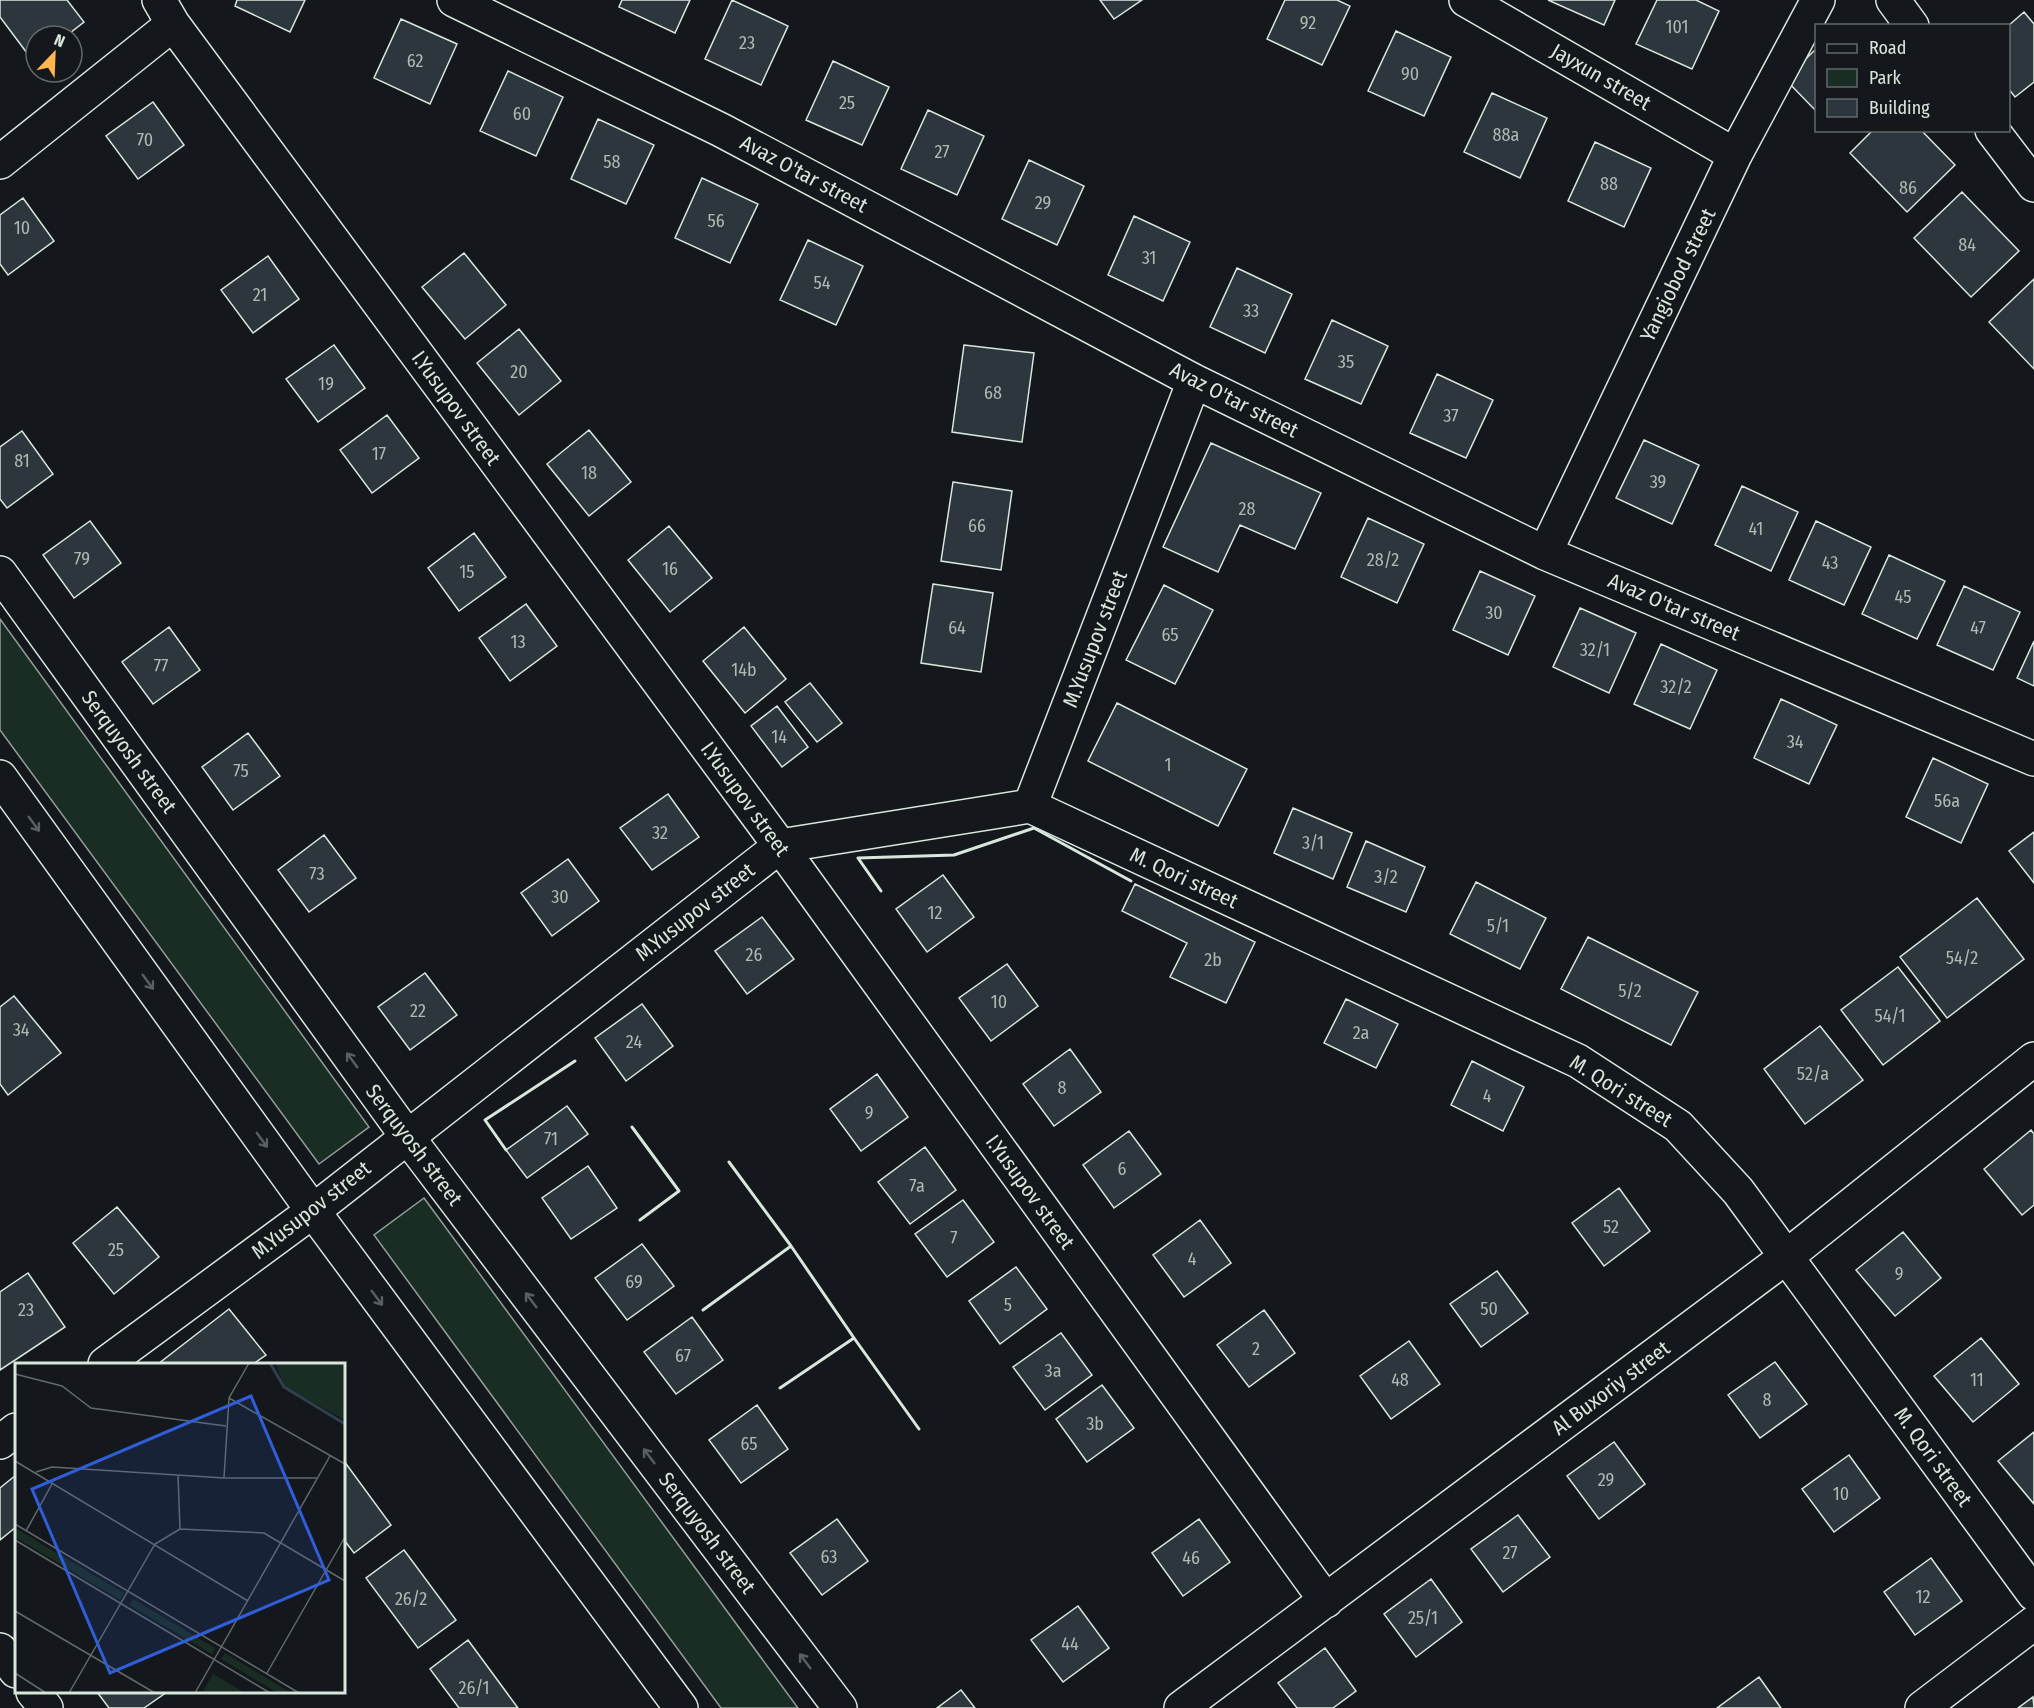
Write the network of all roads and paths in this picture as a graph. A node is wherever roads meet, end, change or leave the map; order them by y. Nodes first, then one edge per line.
1 (454, 0) edge
2 (1466, 0) edge
3 (1818, 0) edge
4 (1893, 0) edge
5 (166, 12) edge
6 (1911, 24) edge
7 (1994, 132) edge
8 (1735, 155) junction
9 (0, 162) edge
10 (2034, 185) edge
11 (1194, 381) junction
12 (1545, 553) junction
13 (0, 573) edge
14 (2034, 759) edge
15 (0, 777) edge
16 (1030, 806) junction
17 (780, 846) junction
18 (2034, 1059) edge
19 (406, 1136) junction
20 (313, 1211) junction
21 (1786, 1257) junction
22 (108, 1363) edge
23 (15, 1431) edge
24 (0, 1442) edge
25 (2034, 1594) edge
26 (1326, 1601) junction
27 (2034, 1623) edge
28 (0, 1650) edge
29 (15, 1670) edge
30 (34, 1693) edge
31 (46, 1708) edge
32 (681, 1708) edge
33 (840, 1708) edge
34 (1181, 1708) edge
35 (1922, 1708) edge

1 - 11 street, Avaz O'tar street
2 - 8 street, Jayxun street
3 - 8 street, Yangiobod street
4 - 6 street
5 - 9 street
5 - 17 street, I.Yusupov street
7 - 10 street
8 - 12 street, Yangiobod street
11 - 12 street, Avaz O'tar street
11 - 16 street, M.Yusupov street
12 - 14 street, Avaz O'tar street
19 -> 13 street, Serquyosh street
15 -> 20 street
16 - 17 street, M.Yusupov street
16 - 21 street, M. Qori street
17 - 19 street, M.Yusupov street
17 - 26 street, I.Yusupov street
18 - 21 street, Al Buxoriy street
19 - 20 street, M.Yusupov street
33 -> 19 street, Serquyosh street
20 - 22 street, M.Yusupov street
20 -> 32 street
21 - 25 street, M. Qori street
21 - 26 street, Al Buxoriy street
23 - 24 street
26 - 34 street, Al Buxoriy street
27 - 35 street
28 - 29 street
30 - 31 street

